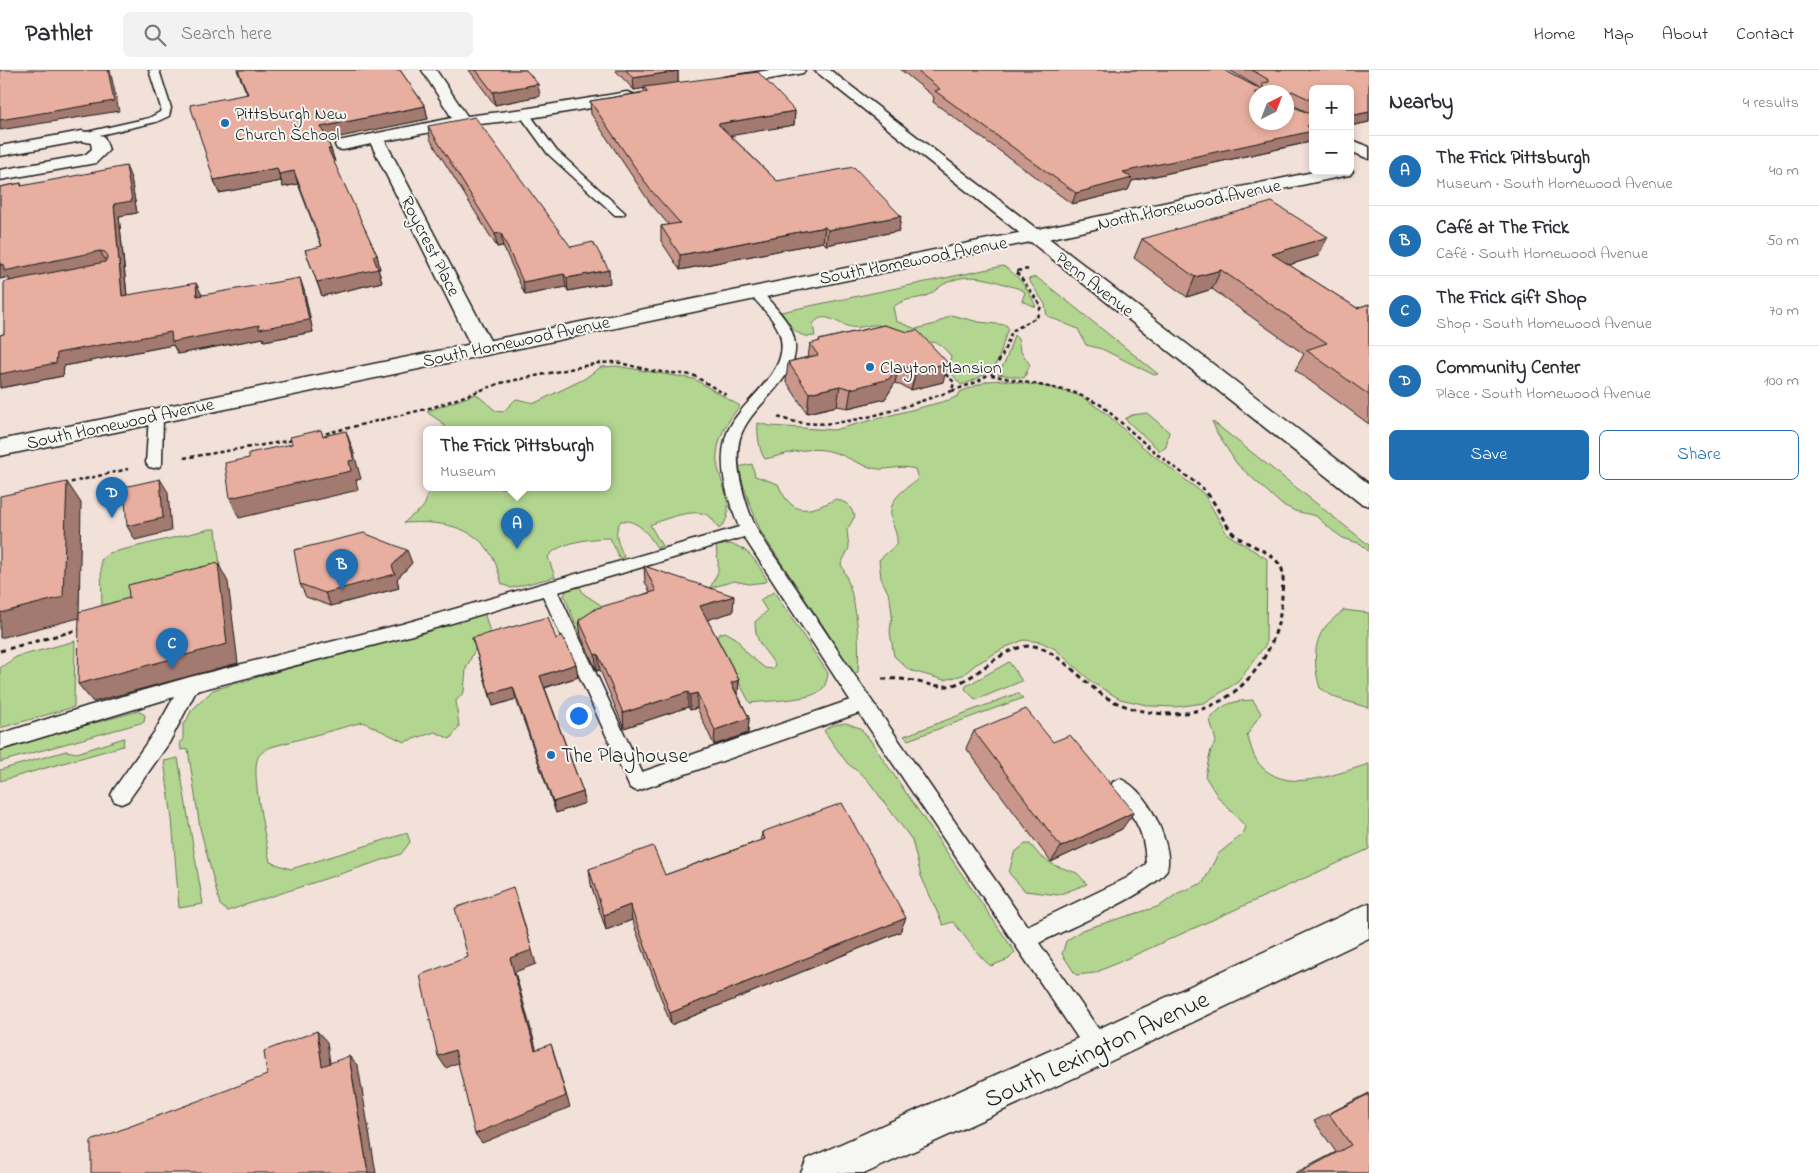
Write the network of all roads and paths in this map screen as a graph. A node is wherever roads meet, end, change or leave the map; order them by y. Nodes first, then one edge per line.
1 (154, 70) edge
2 (429, 70) edge
3 (798, 70) edge
4 (820, 70) edge
5 (705, 85) edge
6 (638, 96) edge
7 (524, 114) junction
8 (462, 121) junction
9 (82, 136) junction
10 (343, 145) dead end
11 (379, 145) dead end
12 (1354, 146) edge
13 (0, 151) edge
14 (1369, 154) edge
15 (1369, 166) edge
16 (1354, 169) edge
17 (0, 175) edge
18 (1325, 175) edge
19 (619, 213) dead end
20 (1033, 236) junction
21 (1038, 267) dead end
22 (755, 292) junction
23 (483, 348) junction
24 (941, 369) edge
25 (991, 375) junction
26 (952, 391) junction
27 (752, 406) junction
28 (156, 416) junction
29 (313, 436) edge
30 (296, 439) edge
31 (0, 448) edge
32 (154, 463) junction
33 (55, 486) edge
34 (1369, 498) edge
35 (748, 530) junction
36 (548, 588) junction
37 (88, 627) edge
38 (0, 651) edge
39 (190, 685) junction
40 (853, 686) junction
41 (864, 703) junction
42 (0, 742) edge
43 (1120, 788) dead end
44 (121, 795) dead end
45 (1369, 920) edge
46 (1023, 939) junction
47 (1098, 1048) junction
48 (821, 1173) edge

1 - 9 lane
2 - 8 main road
3 - 5 main road
4 - 20 main road, Penn Avenue
6 - 7 main road
7 - 8 main road
7 - 19 lane
8 - 10 main road
9 - 13 main road
9 - 17 main road
11 - 23 main road, Roycrest Place
12 - 14 main road
15 - 16 main road
18 - 20 main road, North Homewood Avenue
20 - 22 main road, South Homewood Avenue
20 - 34 main road, Penn Avenue
21 - 25 path
22 - 23 main road, South Homewood Avenue
22 - 27 lane
23 - 28 main road, South Homewood Avenue
24 - 26 path
25 - 26 path
25 - 40 path
26 - 27 path
27 - 29 path
27 - 35 lane
28 - 31 main road, South Homewood Avenue
28 - 32 lane
30 - 32 path
32 - 33 path
35 - 36 lane
35 - 40 lane
36 - 39 lane
36 - 41 lane
37 - 38 path
39 - 42 lane
39 - 44 lane
40 - 41 lane
41 - 46 lane
43 - 46 lane
45 - 47 main road, South Lexington Avenue
46 - 47 lane
47 - 48 main road, South Lexington Avenue

